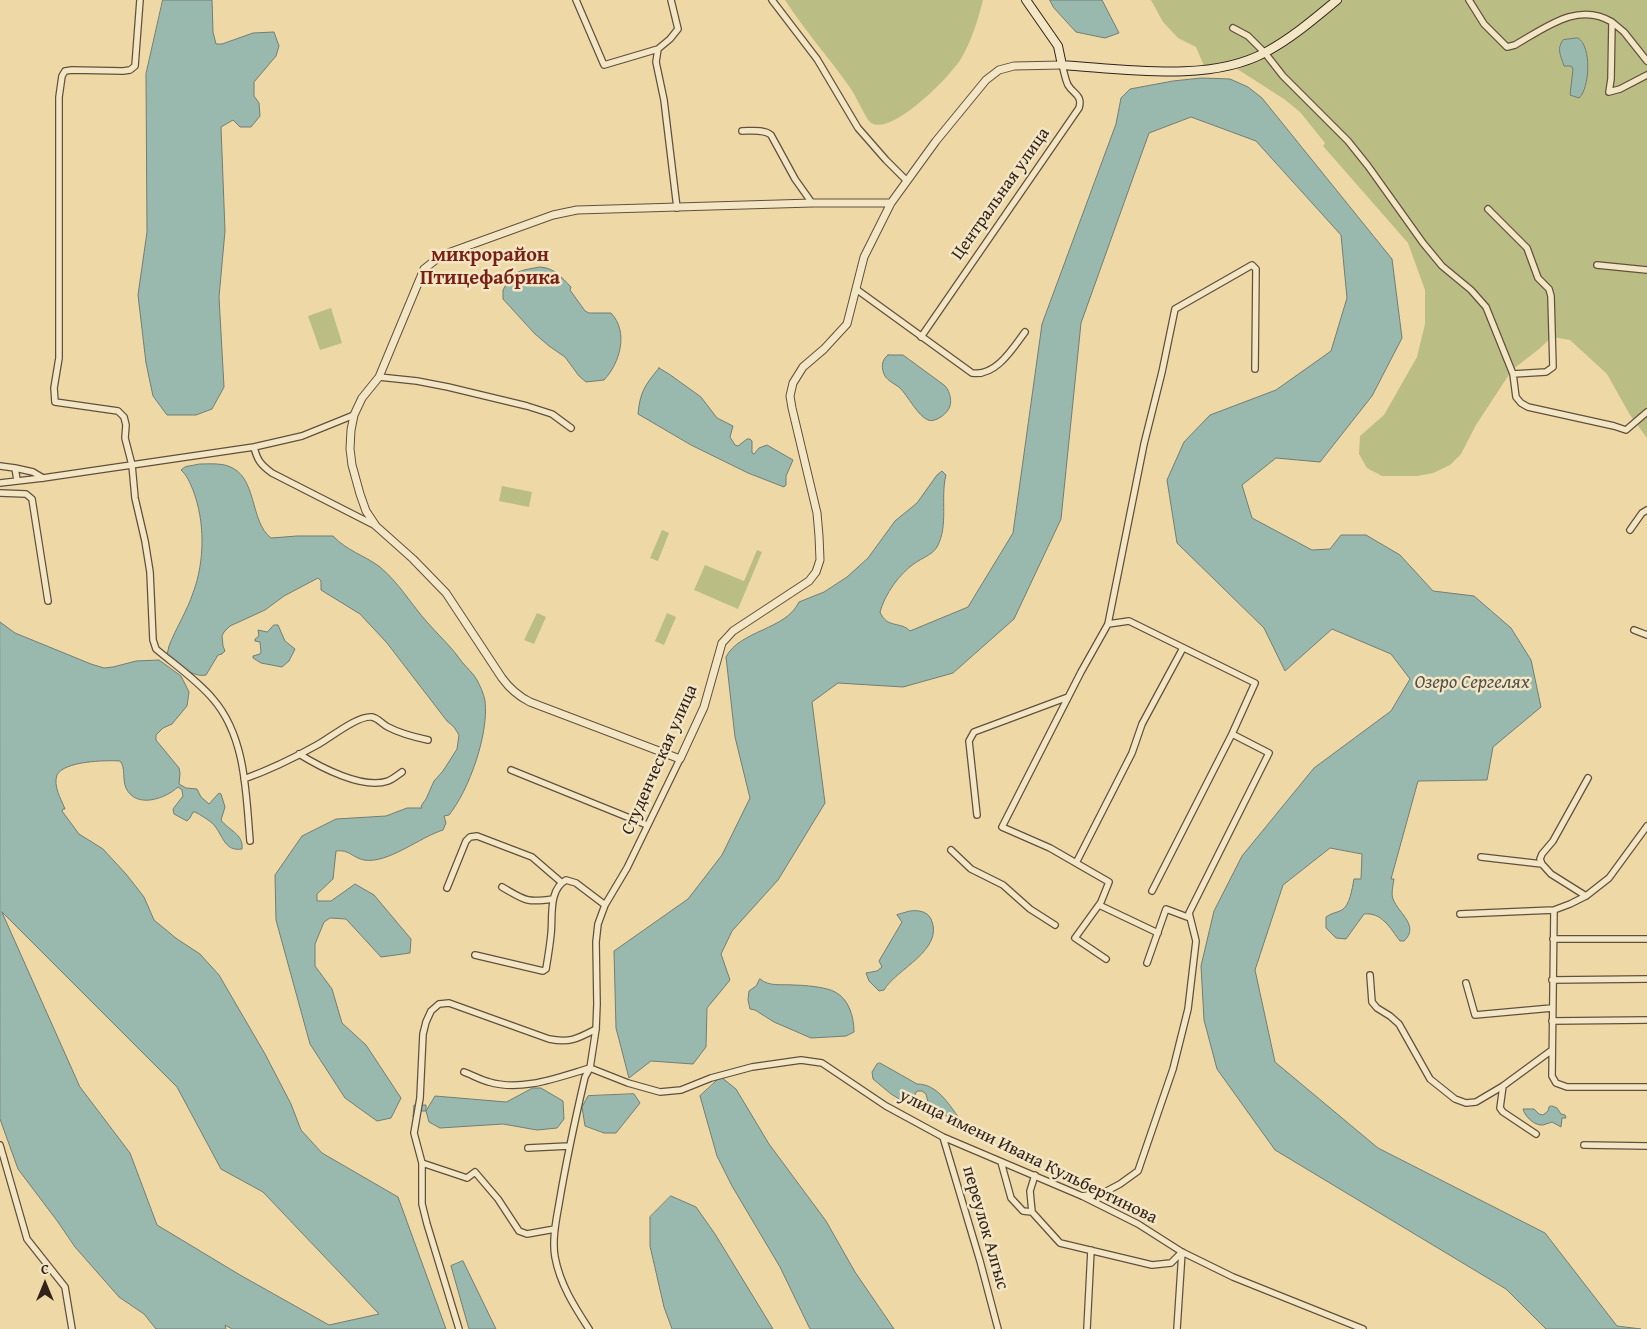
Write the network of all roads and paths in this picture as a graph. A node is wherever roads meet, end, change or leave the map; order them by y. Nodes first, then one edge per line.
1 (140, 0) edge
2 (576, 0) edge
3 (671, 0) edge
4 (772, 0) edge
5 (1026, 0) edge
6 (1337, 0) edge
7 (1469, 0) edge
8 (1612, 22) junction
9 (1233, 28) dead end
10 (658, 49) junction
11 (1265, 53) junction
12 (1647, 61) edge
13 (1062, 65) junction
14 (1647, 74) edge
15 (742, 131) dead end
16 (907, 181) junction
17 (812, 203) junction
18 (891, 203) junction
19 (677, 208) junction
20 (1488, 209) dead end
21 (1596, 265) dead end
22 (1647, 270) edge
23 (856, 289) junction
24 (1025, 332) dead end
25 (921, 337) junction
26 (1255, 369) dead end
27 (1513, 374) junction
28 (379, 377) junction
29 (1647, 412) edge
30 (354, 415) junction
31 (571, 428) dead end
32 (254, 447) junction
33 (132, 464) junction
34 (0, 466) edge
35 (15, 468) junction
36 (43, 478) junction
37 (16, 480) junction
38 (0, 483) edge
39 (0, 493) edge
40 (1647, 510) edge
41 (376, 526) junction
42 (1630, 530) dead end
43 (48, 602) dead end
44 (1108, 624) junction
45 (1634, 630) dead end
46 (1647, 635) edge
47 (1183, 648) junction
48 (1068, 697) junction
49 (1232, 734) junction
50 (428, 740) dead end
51 (299, 754) junction
52 (680, 759) junction
53 (511, 770) dead end
54 (402, 772) dead end
55 (1588, 778) dead end
56 (244, 779) junction
57 (978, 815) dead end
58 (647, 826) junction
59 (1647, 826) edge
60 (250, 841) dead end
61 (950, 850) dead end
62 (1481, 858) dead end
63 (1076, 863) junction
64 (1542, 864) junction
65 (561, 882) junction
66 (502, 887) dead end
67 (447, 888) dead end
68 (1152, 891) dead end
69 (1586, 896) junction
70 (553, 899) junction
71 (605, 905) junction
72 (1099, 905) junction
73 (1554, 910) junction
74 (1460, 914) dead end
75 (1190, 918) junction
76 (1055, 925) dead end
77 (1158, 932) junction
78 (1553, 939) junction
79 (1647, 939) edge
80 (475, 955) dead end
81 (1106, 959) dead end
82 (1147, 963) dead end
83 (1370, 975) dead end
84 (1647, 979) edge
85 (1552, 980) junction
86 (1466, 983) dead end
87 (1552, 1008) junction
88 (1647, 1020) edge
89 (1552, 1021) junction
90 (596, 1029) junction
91 (1552, 1050) junction
92 (590, 1068) junction
93 (464, 1072) dead end
94 (1503, 1086) junction
95 (1647, 1089) edge
96 (1536, 1134) dead end
97 (943, 1137) junction
98 (0, 1145) edge
99 (1584, 1145) dead end
100 (570, 1146) junction
101 (1647, 1146) edge
102 (528, 1148) dead end
103 (1001, 1162) junction
104 (422, 1163) junction
105 (1035, 1175) junction
106 (1082, 1196) junction
107 (1032, 1212) junction
108 (555, 1229) junction
109 (1091, 1250) junction
110 (1182, 1252) junction
111 (72, 1329) edge
112 (459, 1329) edge
113 (589, 1329) edge
114 (998, 1329) edge
115 (1087, 1329) edge
116 (1177, 1329) edge
117 (1363, 1329) edge

1 - 33 street
2 - 10 street
3 - 10 street
4 - 16 street
5 - 13 main road
6 - 11 main road
7 - 8 street
8 - 12 street
8 - 14 street
9 - 11 street
10 - 19 street
11 - 13 main road
11 - 27 street
13 - 16 street, Студенческая улица
13 - 25 street, Центральная улица
15 - 17 street
16 - 18 street, Студенческая улица
17 - 18 street
17 - 19 street
18 - 23 street, Студенческая улица
19 - 28 street
20 - 27 street
21 - 22 street
23 - 25 street
23 - 52 street, Студенческая улица
24 - 25 street
26 - 44 street
27 - 29 street
28 - 30 street
28 - 31 street
30 - 32 street
30 - 41 street
32 - 33 street
32 - 41 street
33 - 36 street
33 - 56 street
34 - 35 street
35 - 36 street
35 - 37 street
36 - 37 street
37 - 38 street
39 - 43 street
40 - 42 street
41 - 52 street
44 - 47 street
44 - 48 street
45 - 46 street
47 - 49 street
47 - 63 street
48 - 57 street
48 - 63 street
49 - 68 street
49 - 75 street
50 - 51 street
51 - 54 street
51 - 56 street
52 - 58 street, Студенческая улица
53 - 58 street
55 - 64 street
56 - 60 street
58 - 71 street, Студенческая улица
59 - 69 street
61 - 76 street
62 - 64 street
63 - 72 street
64 - 69 street
65 - 67 street
65 - 70 street
65 - 71 street
66 - 70 street
69 - 73 street
70 - 80 street
71 - 90 street, Студенческая улица
72 - 77 street
72 - 81 street
73 - 74 street
73 - 78 street
75 - 77 street
75 - 106 street
77 - 82 street
78 - 79 street
78 - 85 street
83 - 94 street
84 - 85 street
85 - 87 street
86 - 87 street
87 - 89 street
88 - 89 street
89 - 91 street
90 - 92 street, Студенческая улица
90 - 104 street
91 - 94 street
91 - 95 street
92 - 93 street
92 - 97 street, улица имени Ивана Кульбертинова
92 - 100 street, Студенческая улица
94 - 96 street
97 - 103 street, улица имени Ивана Кульбертинова
97 - 114 street, переулок Алгыс
98 - 111 street
99 - 101 street
100 - 102 street
100 - 108 street, Студенческая улица
103 - 105 street, улица имени Ивана Кульбертинова
103 - 107 street, переулок Алгыс
104 - 108 street
104 - 112 street
105 - 106 street, улица имени Ивана Кульбертинова
105 - 107 street
106 - 110 street, улица имени Ивана Кульбертинова
107 - 109 street
108 - 113 street, Студенческая улица
109 - 110 street
109 - 115 street
110 - 116 street
110 - 117 street, улица имени Ивана Кульбертинова

